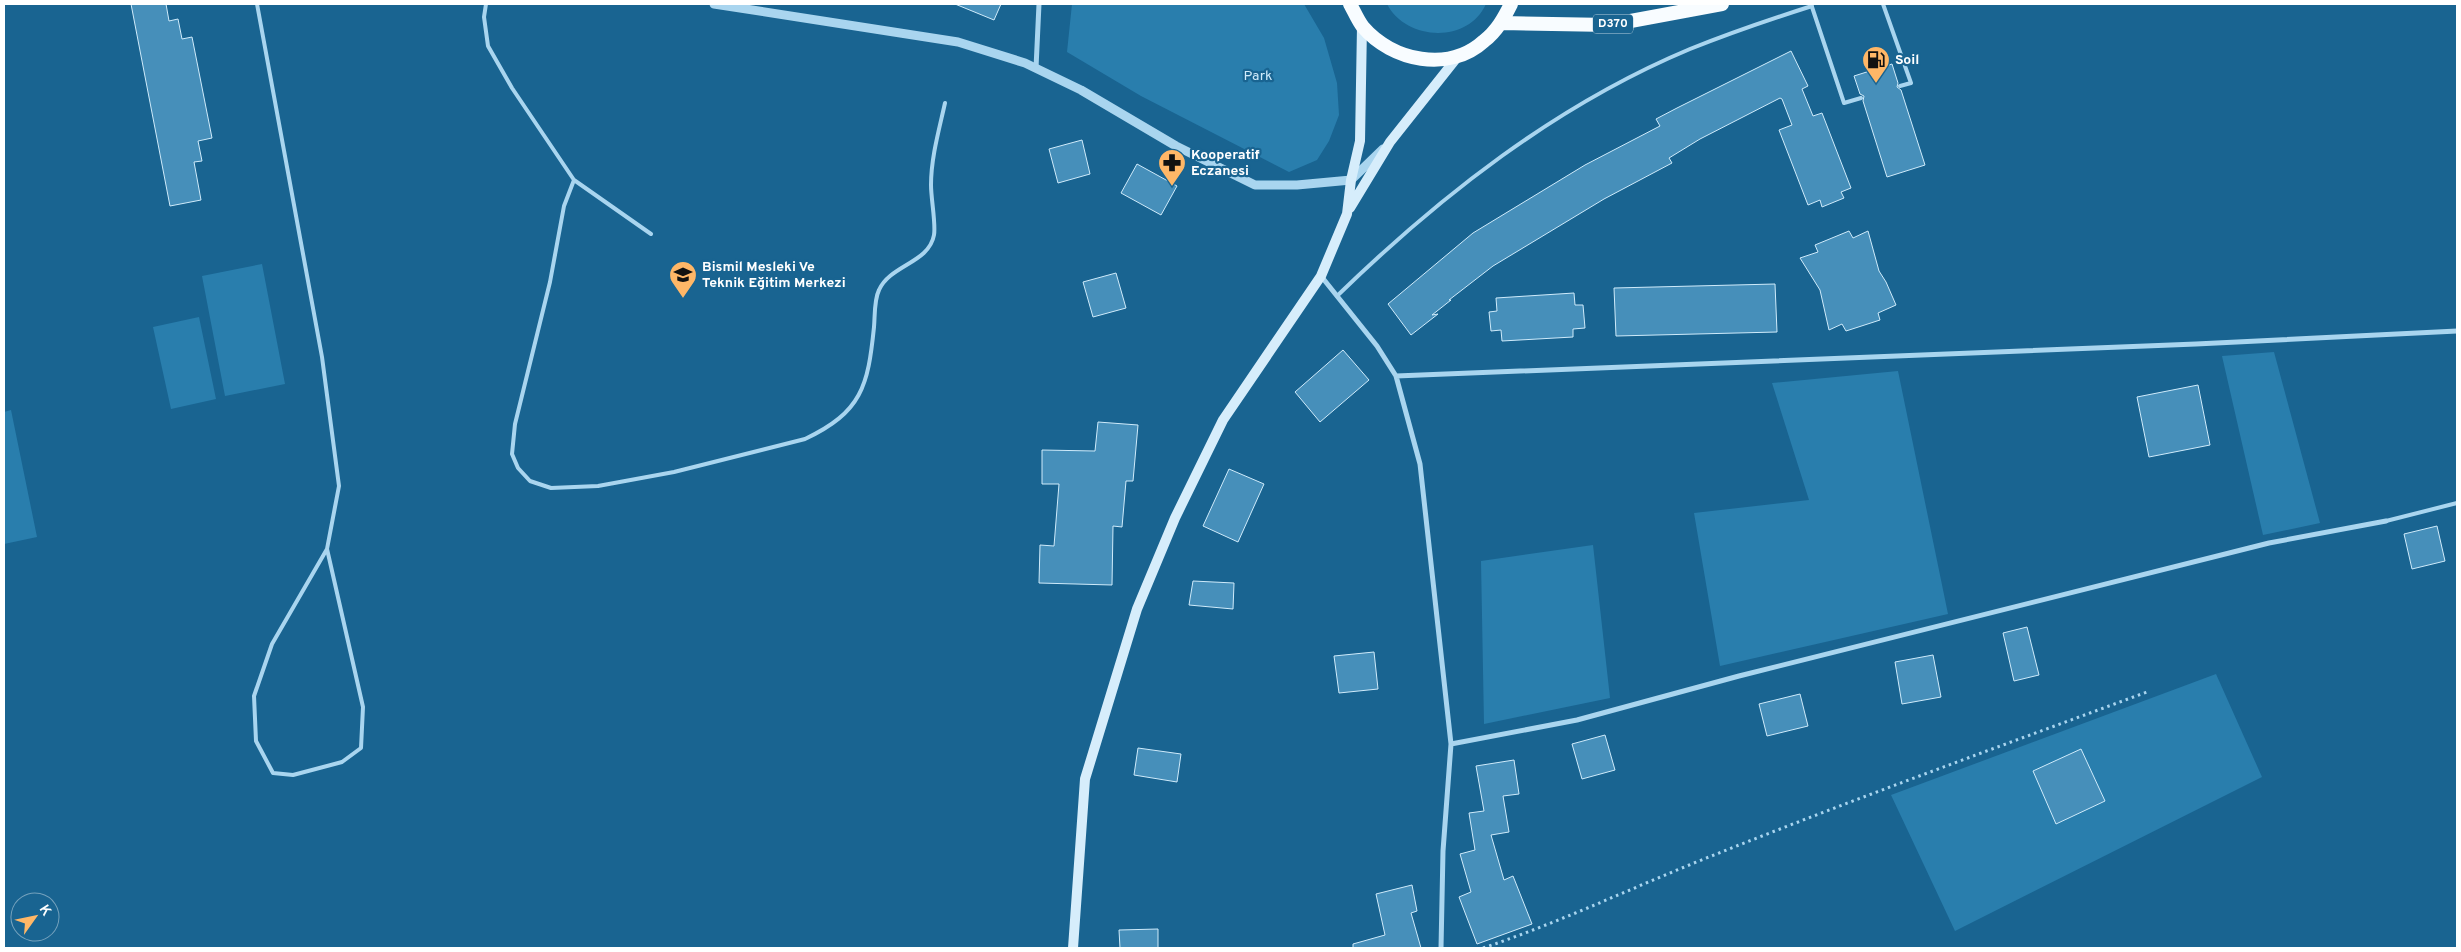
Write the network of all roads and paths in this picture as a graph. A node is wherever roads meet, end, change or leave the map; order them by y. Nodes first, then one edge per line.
1 (257, 4) edge
2 (486, 4) edge
3 (714, 4) edge
4 (1039, 4) edge
5 (1350, 4) edge
6 (1511, 4) edge
7 (1722, 4) edge
8 (1883, 4) edge
9 (1811, 5) edge
10 (1502, 23) junction
11 (1362, 26) junction
12 (1459, 55) junction
13 (1036, 68) junction
14 (1900, 86) dead end
15 (1861, 98) dead end
16 (945, 103) dead end
17 (1390, 142) junction
18 (574, 180) junction
19 (1351, 180) junction
20 (1347, 214) junction
21 (651, 234) dead end
22 (1321, 276) junction
23 (1337, 296) junction
24 (2457, 332) edge
25 (1396, 376) junction
26 (2457, 503) edge
27 (2386, 520) joint
28 (327, 549) junction
29 (2147, 692) dead end
30 (1451, 744) junction
31 (1073, 948) edge
32 (1441, 948) edge
33 (1483, 948) edge

1 - 28 lane
2 - 18 lane
3 - 13 street
4 - 13 street
5 - 11 highway
6 - 10 highway
7 - 10 highway, D370
8 - 14 lane
9 - 15 lane
9 - 23 lane
10 - 12 highway
11 - 12 highway
11 - 19 main road
12 - 17 main road
13 - 19 street
16 - 18 lane
17 - 19 street
17 - 20 main road
18 - 21 lane
19 - 20 main road
20 - 22 main road
22 - 23 street
22 - 31 main road
23 - 25 street
24 - 25 street
25 - 30 street
26 - 27 lane
27 - 30 street
28 - 28 lane
29 - 33 path
30 - 32 street

